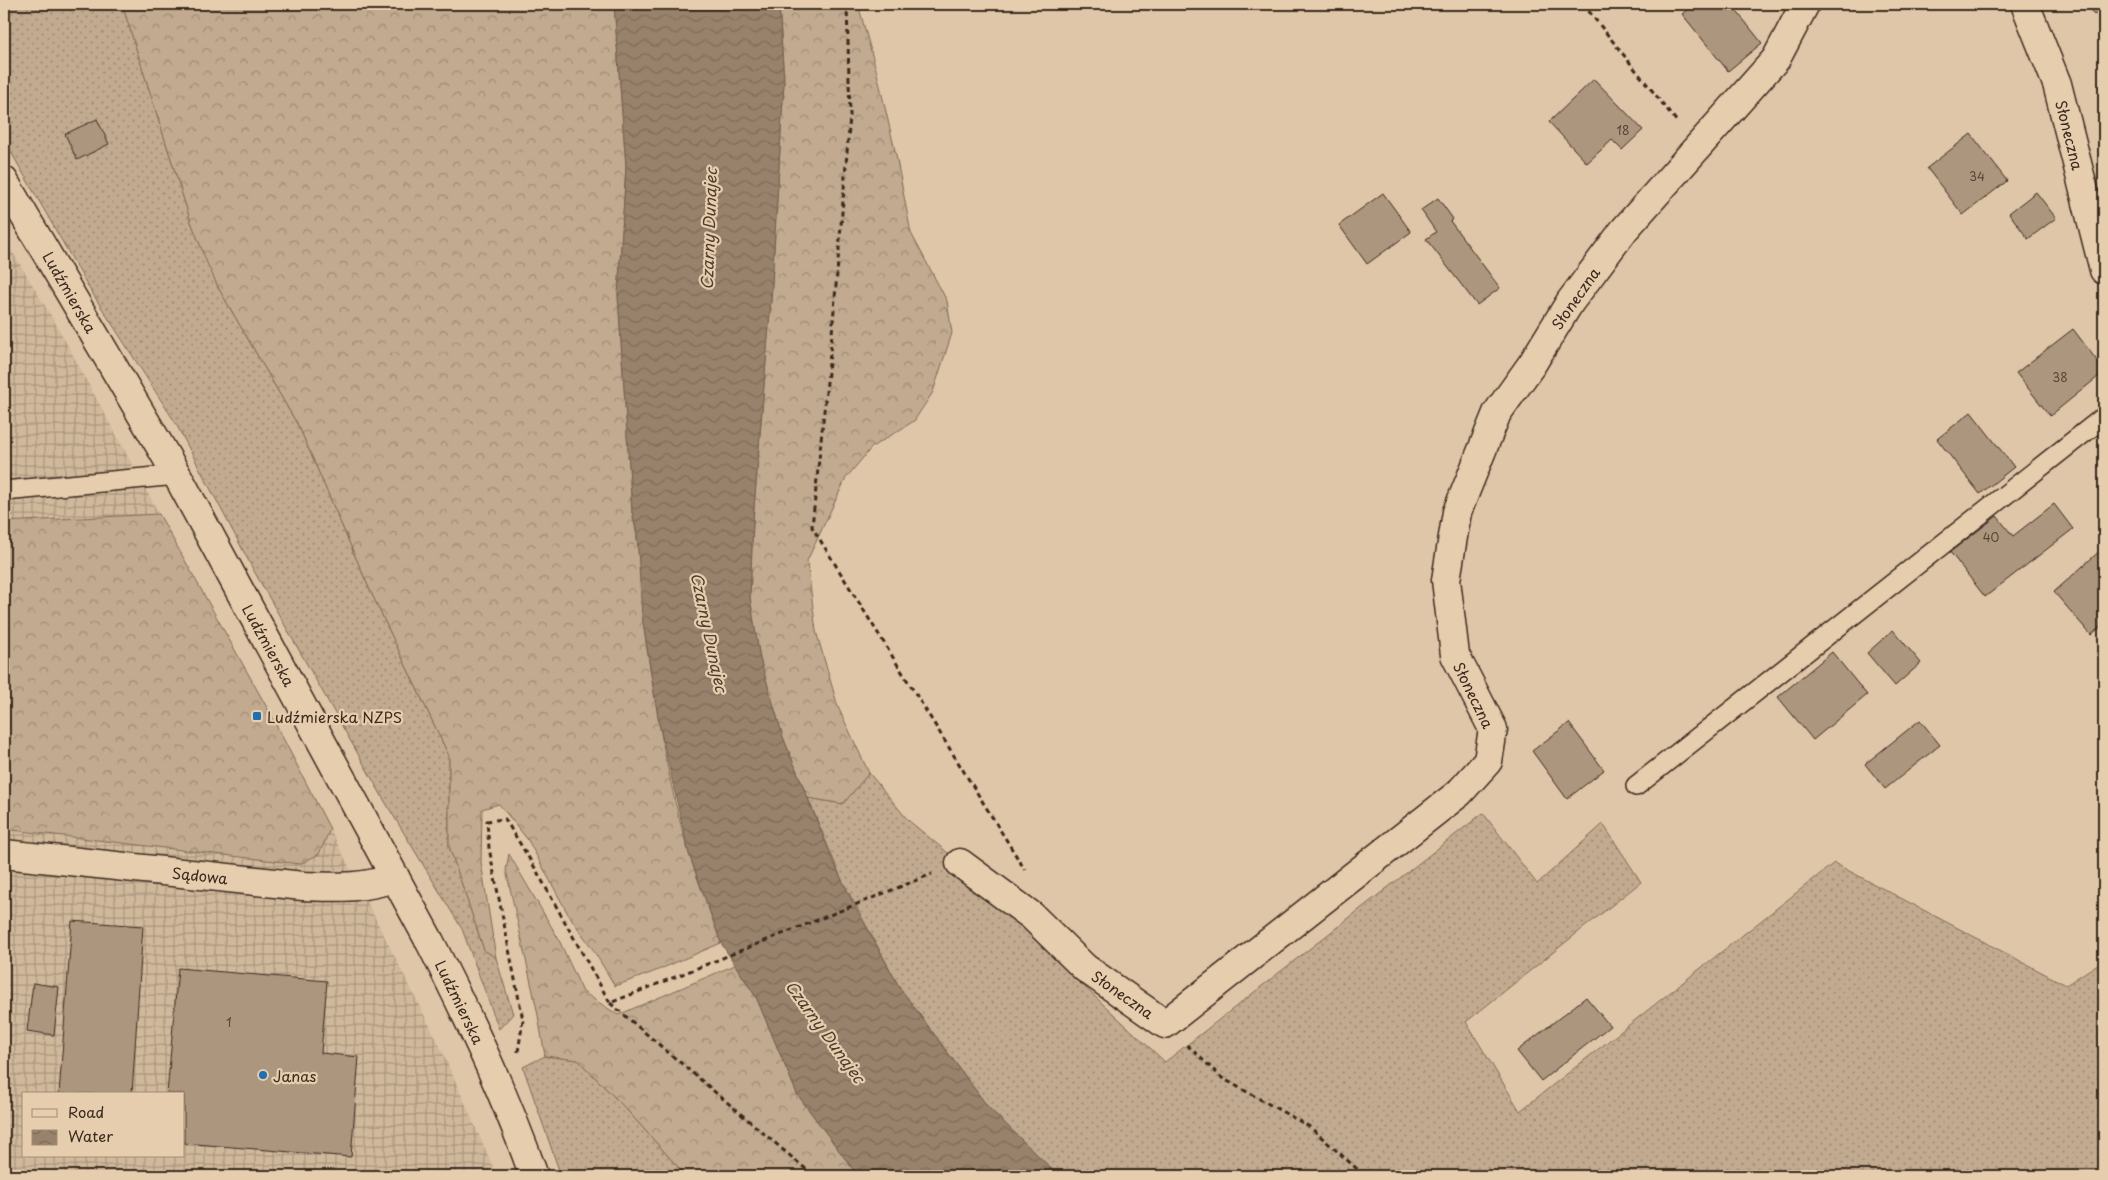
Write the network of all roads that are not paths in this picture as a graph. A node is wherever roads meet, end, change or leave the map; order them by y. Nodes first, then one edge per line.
1 (1805, 4) edge
2 (2025, 4) edge
3 (4, 180) edge
4 (2104, 270) edge
5 (2104, 417) edge
6 (177, 475) junction
7 (4, 491) edge
8 (1636, 786) dead end
9 (4, 854) edge
10 (960, 863) dead end
11 (395, 877) junction
12 (534, 1176) edge

1 - 10 street, Słoneczna
2 - 4 street, Słoneczna
3 - 6 street, Ludźmierska
5 - 8 lane
6 - 7 lane
6 - 11 street, Ludźmierska
9 - 11 street, Sądowa
11 - 12 street, Ludźmierska

